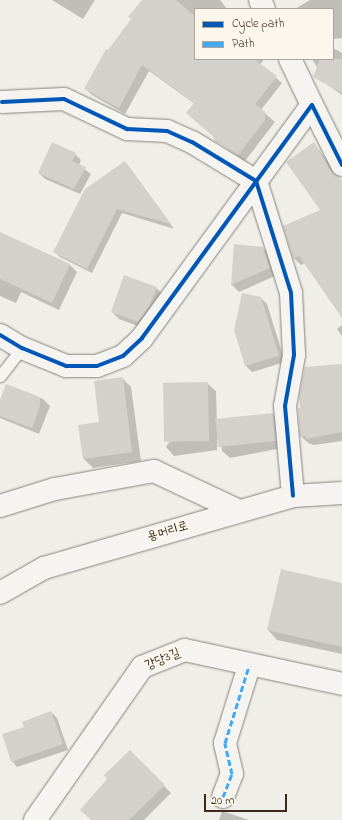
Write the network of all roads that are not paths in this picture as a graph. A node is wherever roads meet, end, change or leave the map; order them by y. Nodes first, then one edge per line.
1 (290, 60) edge
2 (2, 102) dead end
3 (312, 105) junction
4 (342, 165) edge
5 (256, 181) junction
6 (0, 335) edge
7 (22, 348) junction
8 (0, 376) edge
9 (342, 493) edge
10 (293, 496) junction
11 (0, 506) edge
12 (239, 511) junction
13 (0, 593) edge
14 (249, 666) junction
15 (342, 684) edge
16 (223, 797) dead end
17 (35, 820) edge

1 - 3 street
2 - 5 street
3 - 4 street
3 - 5 street
5 - 7 street
5 - 10 street
6 - 7 street
7 - 8 lane
9 - 10 street, 용머리로
10 - 12 street, 용머리로
11 - 12 street
12 - 13 street, 용머리로
14 - 15 street, 강당3길
14 - 16 street
14 - 17 street, 강당3길

